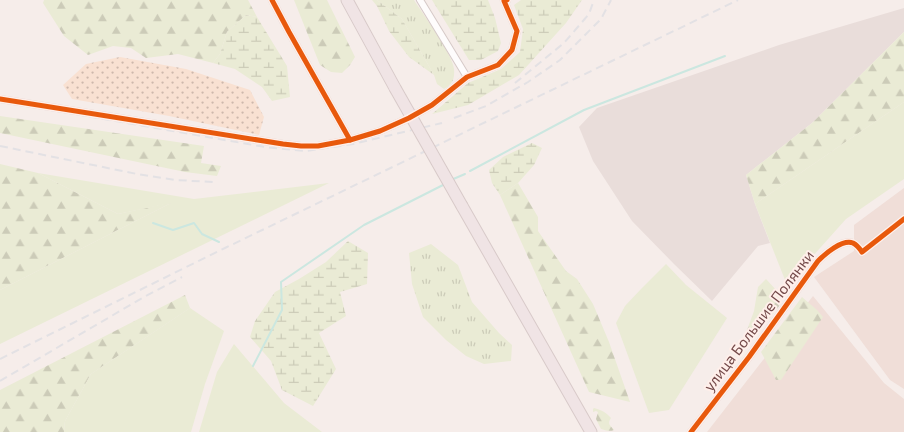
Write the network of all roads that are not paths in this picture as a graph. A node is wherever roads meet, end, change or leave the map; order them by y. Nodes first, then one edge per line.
1 (272, 0) edge
2 (347, 0) edge
3 (353, 0) edge
4 (420, 0) edge
5 (507, 0) edge
6 (355, 15) junction
7 (467, 77) junction
8 (0, 99) edge
9 (350, 140) junction
10 (904, 219) edge
11 (591, 432) edge
12 (691, 432) edge

1 - 9 street
2 - 6 highway
3 - 6 street
4 - 7 street
5 - 7 street
6 - 11 highway, bridge
7 - 9 street
8 - 9 street
10 - 12 street, улица Большие Полянки

